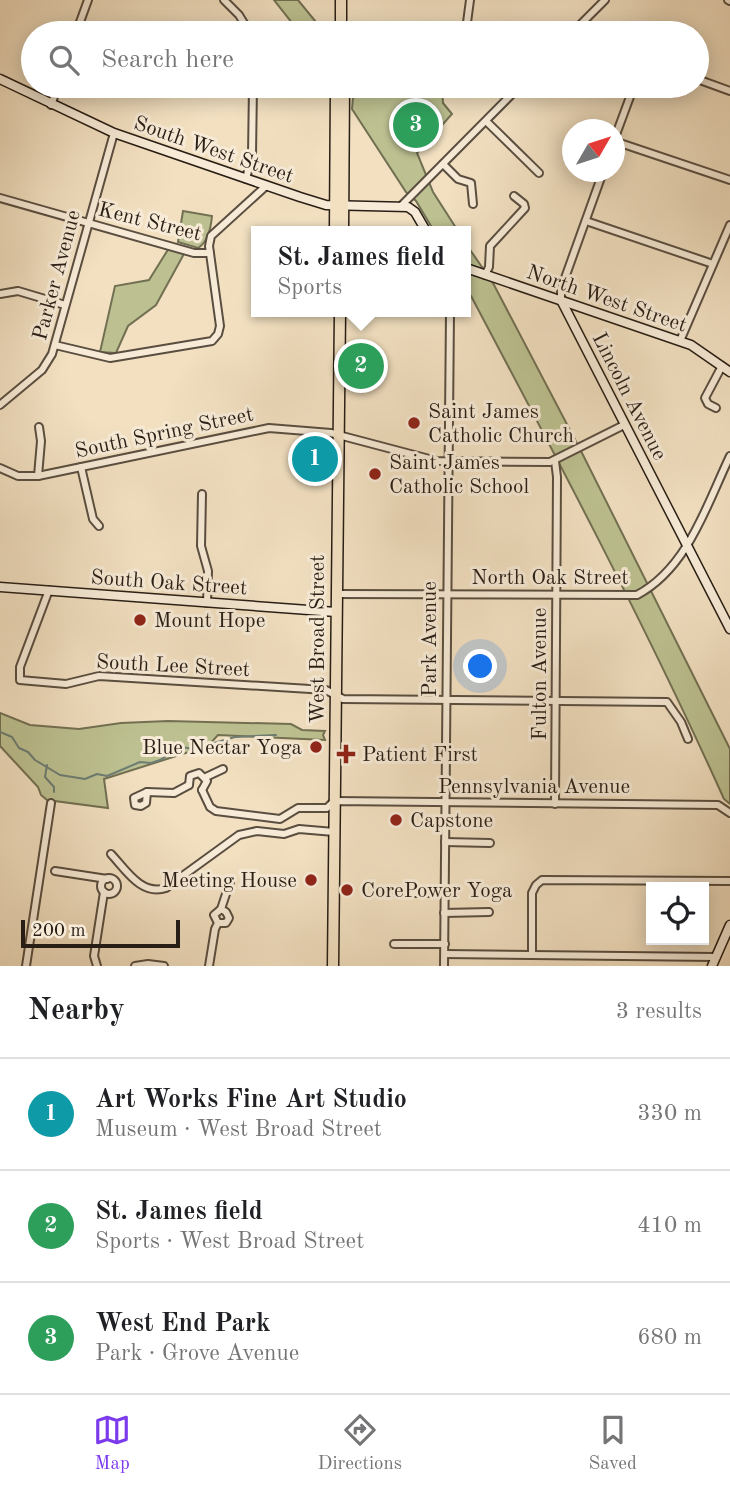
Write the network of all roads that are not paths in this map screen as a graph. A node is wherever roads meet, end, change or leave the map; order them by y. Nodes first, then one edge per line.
1 (88, 0) edge
2 (225, 0) edge
3 (341, 0) edge
4 (470, 0) edge
5 (605, 0) edge
6 (81, 21) edge
7 (243, 21) edge
8 (341, 21) edge
9 (467, 21) edge
10 (584, 21) edge
11 (1, 83) edge
12 (709, 83) edge
13 (730, 91) edge
14 (21, 92) edge
15 (35, 98) edge
16 (54, 98) edge
17 (253, 98) edge
18 (336, 98) edge
19 (343, 98) edge
20 (508, 98) edge
21 (630, 98) edge
22 (51, 105) junction
23 (622, 119) edge
24 (486, 121) junction
25 (114, 133) junction
26 (625, 144) edge
27 (443, 163) junction
28 (539, 173) dead end
29 (246, 179) junction
30 (730, 180) edge
31 (600, 182) edge
32 (267, 186) junction
33 (514, 196) dead end
34 (0, 198) edge
35 (473, 204) dead end
36 (339, 205) junction
37 (402, 205) junction
38 (586, 221) junction
39 (88, 223) junction
40 (730, 225) edge
41 (336, 226) edge
42 (342, 226) edge
43 (423, 226) edge
44 (210, 253) junction
45 (713, 264) junction
46 (471, 270) edge
47 (485, 275) junction
48 (0, 294) edge
49 (561, 300) junction
50 (65, 304) junction
51 (340, 317) edge
52 (450, 317) edge
53 (680, 341) junction
54 (55, 345) junction
55 (722, 366) junction
56 (730, 372) edge
57 (0, 405) edge
58 (716, 408) dead end
59 (624, 425) junction
60 (39, 427) dead end
61 (338, 436) junction
62 (730, 456) edge
63 (555, 461) junction
64 (448, 462) junction
65 (81, 467) junction
66 (0, 468) edge
67 (38, 476) junction
68 (202, 494) dead end
69 (99, 526) dead end
70 (687, 546) junction
71 (0, 587) edge
72 (49, 590) junction
73 (336, 594) junction
74 (447, 595) junction
75 (556, 596) junction
76 (207, 603) junction
77 (336, 612) junction
78 (730, 629) edge
79 (335, 695) junction
80 (447, 699) junction
81 (556, 699) junction
82 (688, 739) dead end
83 (223, 769) dead end
84 (206, 777) junction
85 (189, 785) junction
86 (202, 790) junction
87 (147, 792) dead end
88 (334, 801) junction
89 (447, 802) junction
90 (51, 803) dead end
91 (555, 804) junction
92 (730, 813) edge
93 (334, 832) junction
94 (445, 842) junction
95 (490, 843) dead end
96 (111, 854) dead end
97 (55, 871) dead end
98 (107, 879) junction
99 (730, 881) edge
100 (230, 882) dead end
101 (104, 892) junction
102 (396, 893) dead end
103 (444, 893) junction
104 (221, 909) junction
105 (489, 912) dead end
106 (444, 913) junction
107 (218, 923) junction
108 (730, 925) edge
109 (394, 944) dead end
110 (445, 944) junction
111 (445, 954) junction
112 (532, 955) junction
113 (716, 957) junction
114 (26, 966) edge
115 (97, 966) edge
116 (135, 966) edge
117 (164, 966) edge
118 (209, 966) edge
119 (333, 966) edge
120 (444, 966) edge
121 (712, 966) edge

1 - 6 street
2 - 7 street
3 - 8 main road
4 - 9 street
5 - 10 street
11 - 14 main road, South West Street
12 - 13 street
15 - 22 main road, South West Street
16 - 22 street
17 - 29 street
18 - 36 main road
19 - 36 main road
20 - 24 street
21 - 23 street
22 - 25 main road, South West Street
24 - 27 street
24 - 28 street
25 - 29 main road, South West Street
25 - 39 street, Parker Avenue
26 - 30 street
27 - 35 street
27 - 37 street
29 - 32 main road, South West Street
31 - 38 street
32 - 36 main road, South West Street
32 - 44 street
33 - 47 street
34 - 39 street, Kent Street
36 - 37 main road
36 - 41 main road
36 - 42 main road
37 - 43 main road
38 - 45 street
38 - 49 street
39 - 44 street, Kent Street
39 - 50 street, Parker Avenue
40 - 45 street
44 - 54 street
45 - 53 street
46 - 47 main road, North West Street
47 - 49 main road, North West Street
48 - 50 street
49 - 53 main road, North West Street
49 - 59 main road, Lincoln Avenue
50 - 54 street, Parker Avenue
51 - 61 main road, West Broad Street
52 - 64 street, Park Avenue
53 - 55 main road, North West Street
54 - 57 street, Parker Avenue
55 - 56 main road, North West Street
55 - 58 street
59 - 63 street
59 - 70 main road, Lincoln Avenue
60 - 67 street
61 - 64 street, South Spring Street
61 - 65 street, South Spring Street
61 - 73 main road, West Broad Street
62 - 70 street, North Oak Street
63 - 64 street, South Spring Street
63 - 75 street, Fulton Avenue
64 - 74 street, Park Avenue
65 - 67 street, South Spring Street
65 - 69 street
66 - 67 street, South Spring Street
68 - 76 street
70 - 75 street, North Oak Street
70 - 78 main road, Lincoln Avenue
71 - 72 main road, South Oak Street
72 - 76 main road, South Oak Street
72 - 79 street, South Lee Street
73 - 74 street, North Oak Street
73 - 77 main road, West Broad Street
74 - 75 street, North Oak Street
74 - 80 street, Park Avenue
75 - 81 street, Fulton Avenue
76 - 77 main road, South Oak Street
77 - 79 main road, West Broad Street
79 - 80 street
79 - 88 main road, West Broad Street
80 - 81 street
80 - 89 street, Park Avenue
81 - 82 street
81 - 91 street, Fulton Avenue
83 - 84 street
84 - 85 street
84 - 86 street
85 - 86 street
85 - 87 street
86 - 88 street, Pennsylvania Avenue
88 - 89 street, Pennsylvania Avenue
88 - 93 main road, West Broad Street
89 - 91 street, Pennsylvania Avenue
89 - 94 street, Park Avenue
90 - 114 street
91 - 92 street, Pennsylvania Avenue
93 - 96 street
93 - 119 main road, West Broad Street
94 - 95 street
94 - 103 street, Park Avenue
97 - 98 street
98 - 101 street
98 - 101 street
99 - 112 street
100 - 104 street
101 - 115 street
102 - 103 street
103 - 106 street, Park Avenue
104 - 107 street
104 - 107 street
105 - 106 street
106 - 110 street, Park Avenue
107 - 118 street
108 - 113 main road
109 - 110 street
110 - 111 street, Park Avenue
111 - 112 street
111 - 120 street, Park Avenue
112 - 113 street
113 - 121 main road
116 - 117 street

